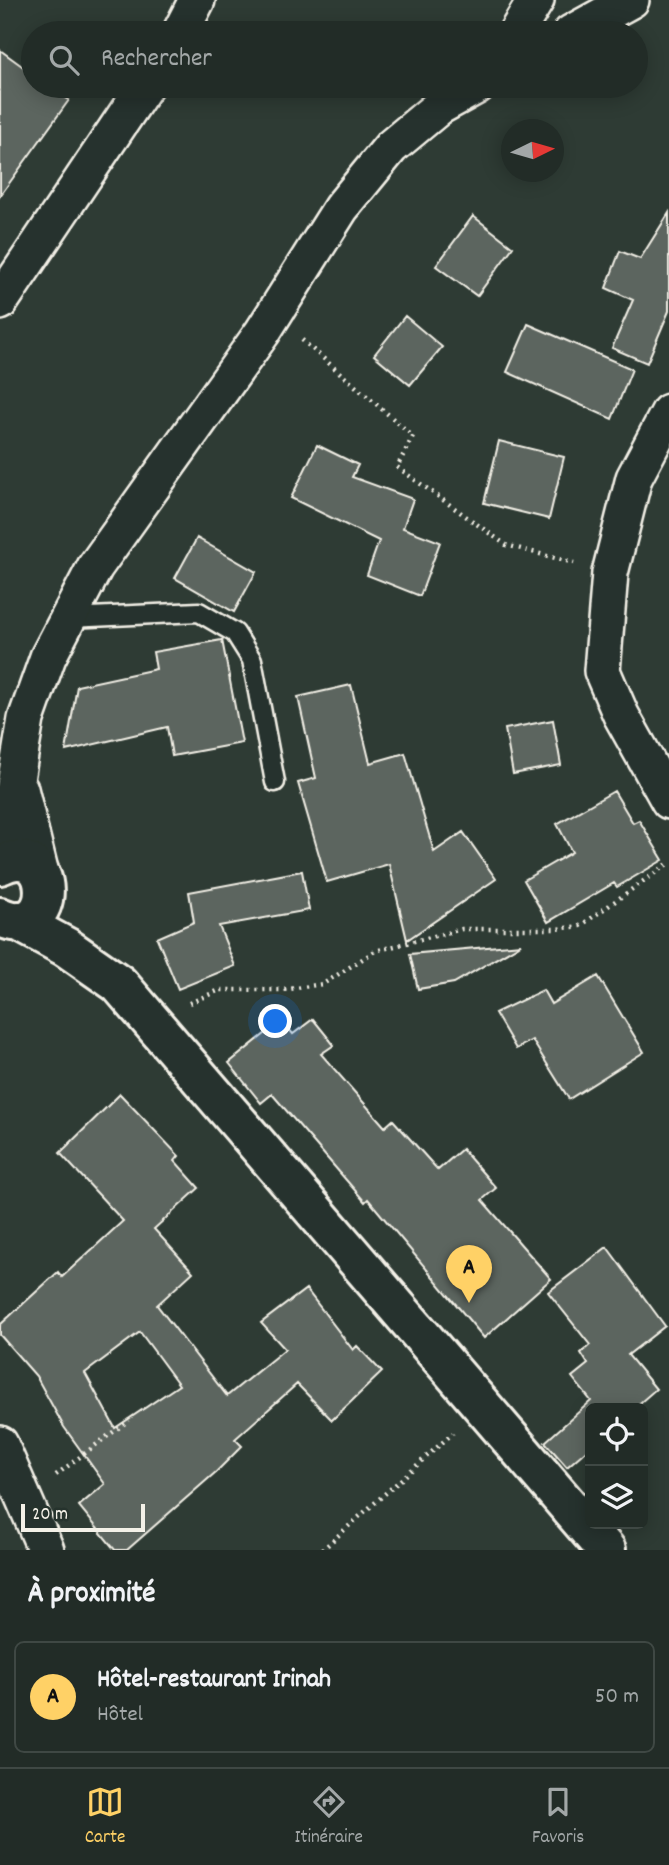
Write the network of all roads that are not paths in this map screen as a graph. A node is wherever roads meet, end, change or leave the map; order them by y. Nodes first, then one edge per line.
1 (197, 0) edge
2 (536, 0) edge
3 (631, 0) edge
4 (186, 21) edge
5 (523, 21) edge
6 (593, 21) edge
7 (137, 98) edge
8 (455, 98) edge
9 (0, 302) edge
10 (669, 412) edge
11 (69, 618) junction
12 (15, 772) junction
13 (275, 782) dead end
14 (669, 801) edge
15 (1, 864) edge
16 (18, 908) edge
17 (0, 1444) edge
18 (46, 1550) edge
19 (606, 1550) edge

1 - 4 street
2 - 5 street
3 - 6 street
7 - 9 street
8 - 11 street
10 - 14 street
11 - 12 street
11 - 13 lane
12 - 15 street
12 - 16 street
15 - 16 street
16 - 19 street
17 - 18 street

